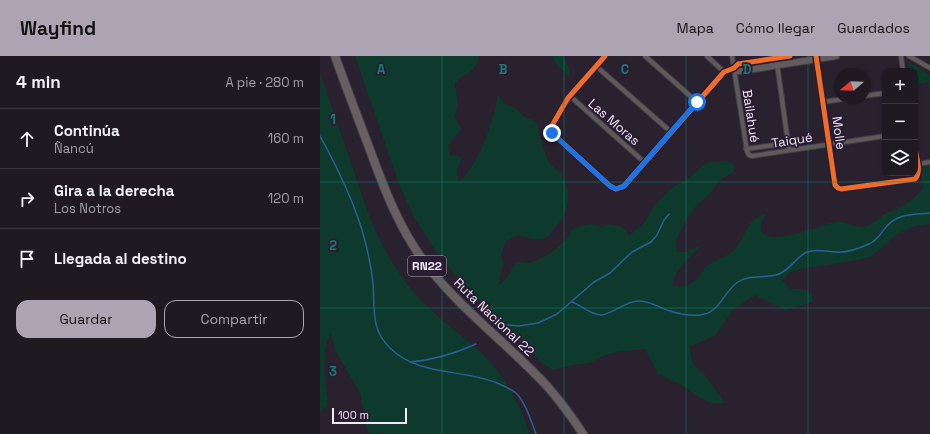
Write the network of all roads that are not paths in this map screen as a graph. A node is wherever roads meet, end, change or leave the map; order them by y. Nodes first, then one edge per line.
1 (335, 56) edge
2 (604, 56) edge
3 (645, 56) edge
4 (707, 56) edge
5 (732, 56) edge
6 (790, 56) edge
7 (836, 56) edge
8 (901, 56) edge
9 (908, 56) edge
10 (776, 57) edge
11 (816, 58) edge
12 (777, 65) junction
13 (596, 66) junction
14 (734, 68) junction
15 (903, 68) edge
16 (930, 68) edge
17 (724, 72) junction
18 (882, 93) edge
19 (870, 95) edge
20 (570, 96) junction
21 (834, 100) edge
22 (697, 102) junction
23 (823, 102) junction
24 (671, 132) junction
25 (882, 136) edge
26 (788, 143) junction
27 (829, 144) junction
28 (746, 149) junction
29 (789, 150) junction
30 (749, 155) joint
31 (644, 162) junction
32 (930, 162) edge
33 (918, 164) joint
34 (583, 434) edge

1 - 34 highway, Ruta Nacional 22 / RN22
2 - 13 street
3 - 22 street
4 - 17 street
5 - 14 street, Bailahué
6 - 10 street
7 - 11 street
8 - 15 street
9 - 16 street
10 - 12 street
10 - 14 street
11 - 12 street
11 - 23 street, Molle
12 - 14 street
12 - 26 street
13 - 20 street
13 - 24 street
14 - 17 street
14 - 28 street, Bailahué
17 - 22 street
18 - 19 street
20 - 31 street, Las Moras
20 - 31 street
21 - 23 street
22 - 24 street
23 - 27 street, Molle
24 - 31 street
25 - 27 street, Taiqué
26 - 28 street, Taiqué
26 - 29 street
27 - 29 street, Taiqué
27 - 33 street, Molle
28 - 30 street, Bailahué
29 - 30 street, Taiqué
32 - 33 street

